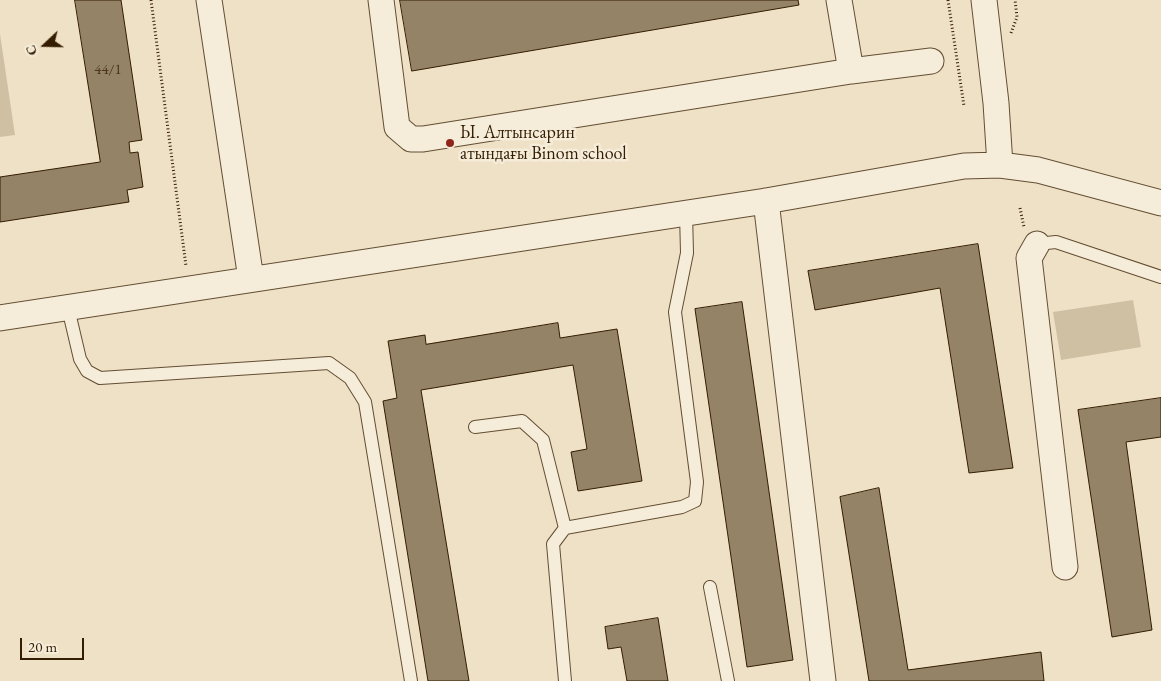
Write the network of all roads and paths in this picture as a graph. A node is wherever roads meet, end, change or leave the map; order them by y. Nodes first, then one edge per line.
1 (151, 0) edge
2 (209, 0) edge
3 (381, 0) edge
4 (839, 0) edge
5 (948, 0) edge
6 (984, 0) edge
7 (931, 61) dead end
8 (851, 71) junction
9 (964, 106) dead end
10 (1000, 165) junction
11 (766, 201) junction
12 (1161, 203) edge
13 (686, 213) junction
14 (1037, 244) joint
15 (1161, 277) edge
16 (251, 280) junction
17 (189, 289) junction
18 (68, 308) junction
19 (0, 318) edge
20 (475, 427) dead end
21 (565, 528) junction
22 (1065, 567) dead end
23 (710, 587) dead end
24 (412, 681) edge
25 (565, 681) edge
26 (728, 681) edge
27 (823, 681) edge

1 - 17 path
2 - 16 street
3 - 8 street
4 - 8 street
5 - 9 path
6 - 10 street
7 - 8 street
10 - 11 street
10 - 12 street
11 - 13 street
11 - 27 street
13 - 16 street
13 - 21 lane
14 - 15 lane
14 - 22 street
16 - 17 street
17 - 18 street
18 - 19 street
18 - 24 lane
20 - 21 lane
21 - 25 lane
23 - 26 lane

